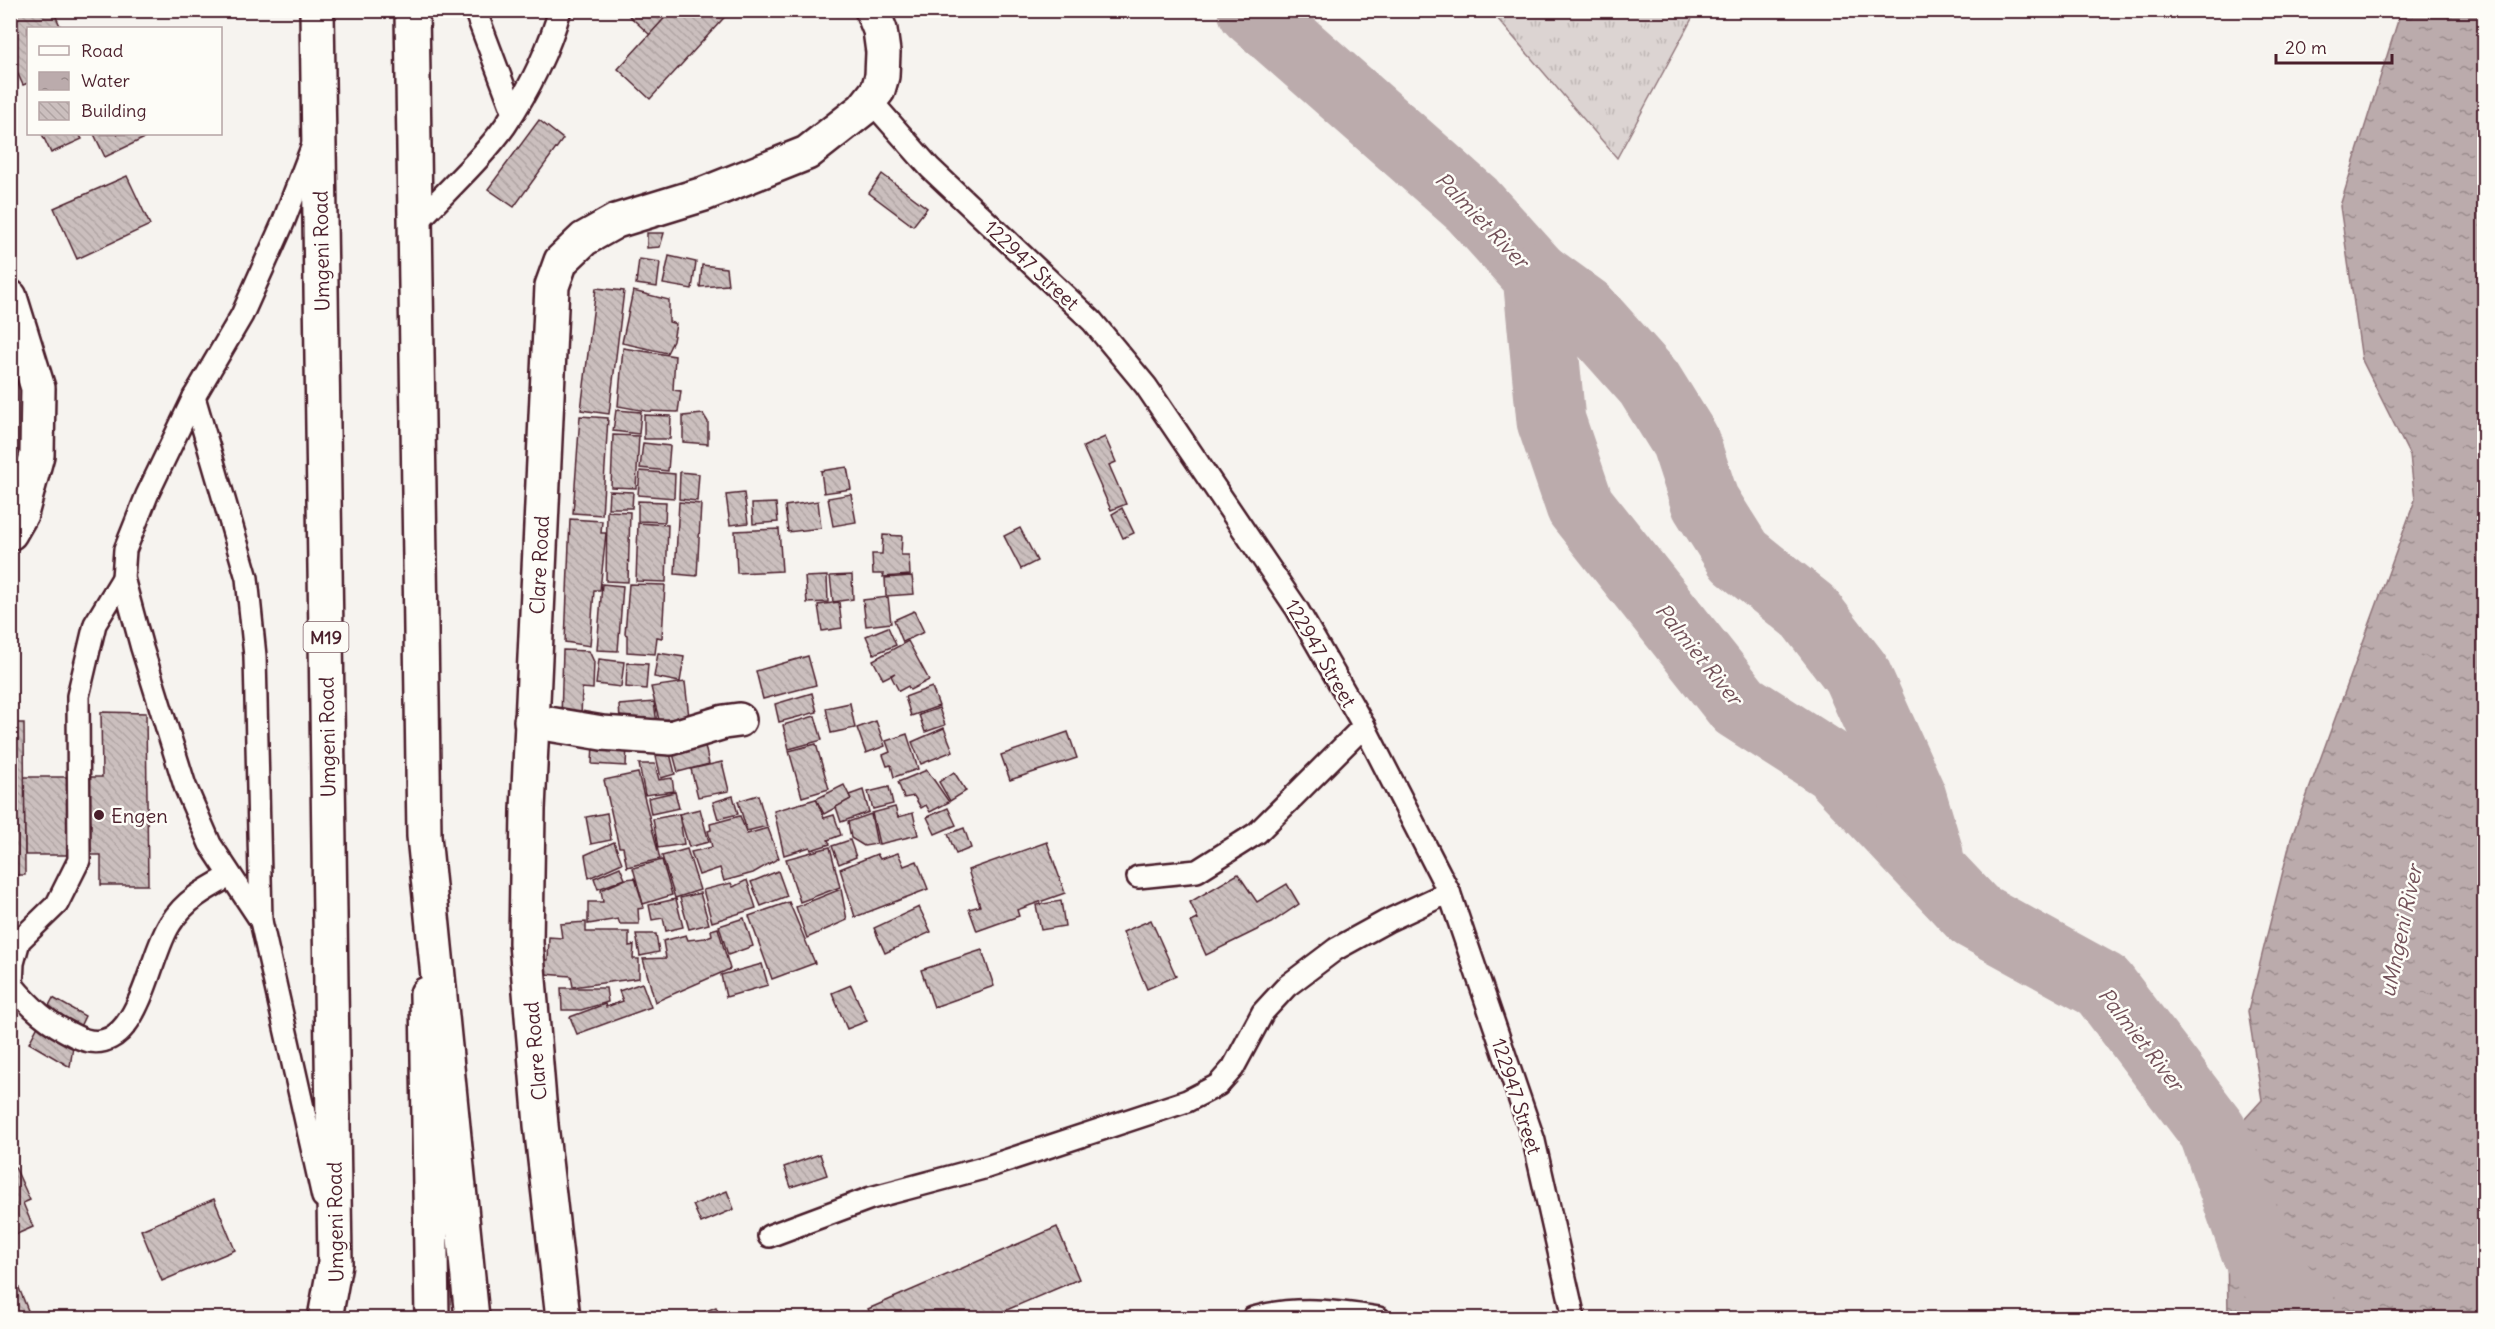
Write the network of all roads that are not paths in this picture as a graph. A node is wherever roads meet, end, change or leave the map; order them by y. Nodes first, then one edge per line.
1 (317, 10) edge
2 (412, 10) edge
3 (475, 10) edge
4 (560, 10) edge
5 (872, 10) edge
6 (871, 101) junction
7 (513, 111) junction
8 (319, 129) junction
9 (415, 225) junction
10 (10, 297) edge
11 (194, 397) junction
12 (10, 533) edge
13 (123, 578) junction
14 (739, 720) dead end
15 (531, 721) junction
16 (1364, 726) junction
17 (424, 836) junction
18 (230, 876) junction
19 (1138, 877) dead end
20 (1449, 892) junction
21 (261, 921) junction
22 (769, 1236) dead end
23 (335, 1256) junction
24 (325, 1318) edge
25 (337, 1318) edge
26 (432, 1318) edge
27 (472, 1318) edge
28 (563, 1318) edge
29 (1253, 1318) edge
30 (1379, 1318) edge
31 (1574, 1318) edge

1 - 8 main road, Umgeni Road / M19
2 - 9 main road
3 - 7 lane
4 - 7 lane
5 - 6 main road, Clare Road
6 - 15 main road, Clare Road
6 - 16 lane, 122947 Street
7 - 9 lane
8 - 11 lane
8 - 23 main road, Umgeni Road / M19
9 - 17 main road
10 - 12 main road
11 - 13 lane
11 - 21 lane
13 - 18 lane
13 - 18 lane
14 - 15 main road
15 - 28 main road, Clare Road
16 - 19 lane
16 - 20 lane, 122947 Street
17 - 26 main road
17 - 27 main road
18 - 21 lane
20 - 22 lane
20 - 31 lane, 122947 Street
21 - 23 lane
23 - 24 main road
23 - 25 main road, Umgeni Road / M19
29 - 30 lane

